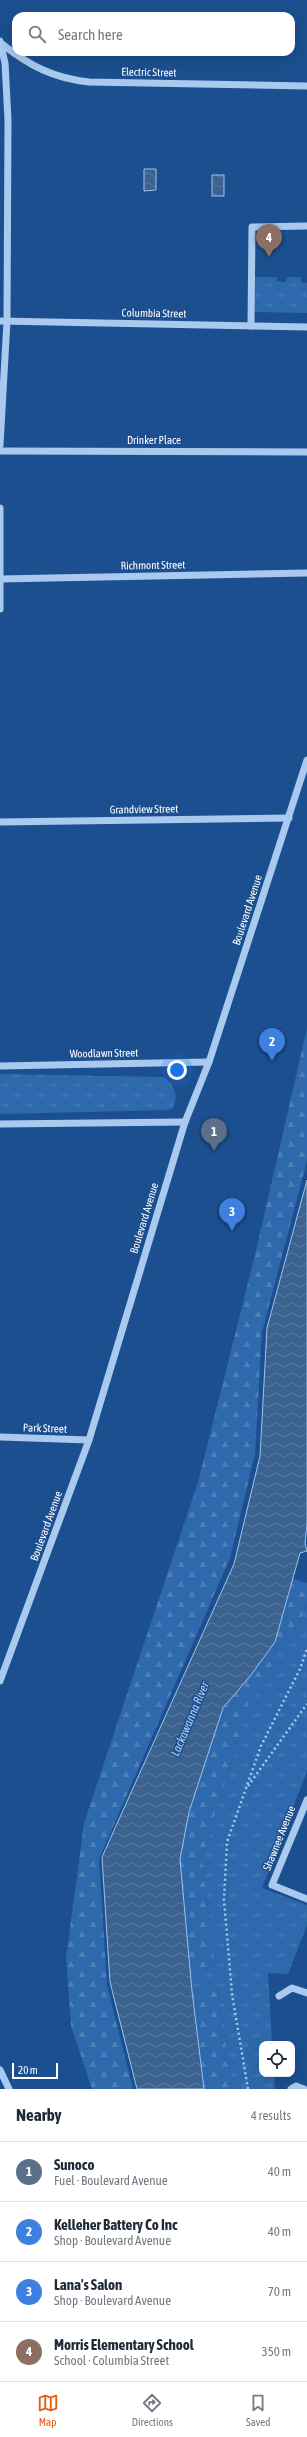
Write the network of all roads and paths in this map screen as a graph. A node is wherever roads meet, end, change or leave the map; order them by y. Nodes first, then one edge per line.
1 (1, 43) edge
2 (12, 50) edge
3 (20, 56) edge
4 (307, 86) edge
5 (307, 226) edge
6 (3, 321) edge
7 (251, 326) junction
8 (307, 327) edge
9 (0, 445) edge
10 (0, 451) edge
11 (307, 452) edge
12 (0, 508) edge
13 (307, 573) edge
14 (0, 579) edge
15 (0, 609) edge
16 (307, 760) edge
17 (289, 818) junction
18 (0, 822) edge
19 (209, 1062) junction
20 (0, 1066) edge
21 (185, 1122) junction
22 (0, 1124) edge
23 (0, 1437) edge
24 (89, 1440) junction
25 (307, 1649) edge
26 (0, 1681) edge
27 (307, 1704) edge
28 (245, 1790) junction
29 (307, 1800) edge
30 (307, 1899) edge
31 (307, 1994) edge
32 (279, 1996) dead end
33 (0, 2070) edge
34 (9, 2089) edge
35 (248, 2089) edge
36 (291, 2089) edge
37 (304, 2089) edge

1 - 2 street, Electric Street
1 - 6 street
3 - 4 street, Electric Street
5 - 7 street
6 - 7 street, Columbia Street
6 - 9 street
7 - 8 street, Columbia Street
10 - 11 street, Drinker Place
12 - 14 street
13 - 14 street, Richmont Street
14 - 15 street
16 - 17 street, Boulevard Avenue
17 - 18 street, Grandview Street
17 - 19 street, Boulevard Avenue
19 - 20 street, Woodlawn Street
19 - 21 street, Boulevard Avenue
21 - 22 street
21 - 24 street, Boulevard Avenue
23 - 24 street, Park Street
24 - 26 street, Boulevard Avenue
25 - 28 path
27 - 28 path
28 - 35 path
29 - 30 street, Shawnee Avenue
31 - 32 street
33 - 34 street
36 - 37 street

